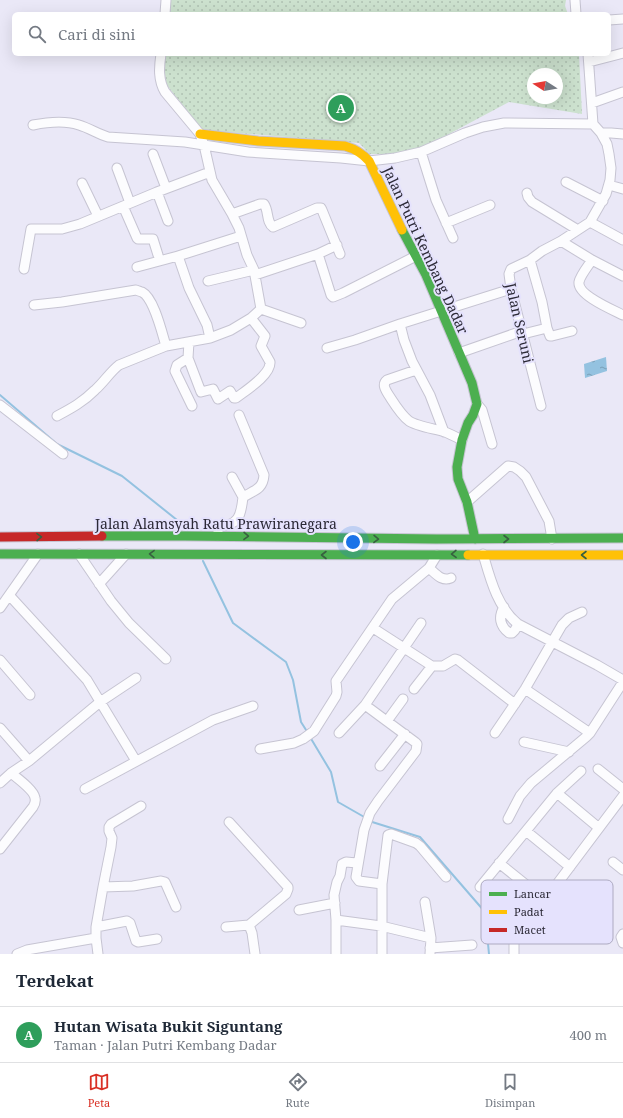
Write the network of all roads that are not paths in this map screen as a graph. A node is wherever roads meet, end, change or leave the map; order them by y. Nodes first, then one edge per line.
1 (166, 0) edge
2 (575, 0) edge
3 (165, 12) edge
4 (576, 12) edge
5 (623, 19) edge
6 (611, 20) edge
7 (623, 53) edge
8 (611, 55) edge
9 (161, 56) edge
10 (602, 56) edge
11 (588, 58) edge
12 (623, 92) edge
13 (592, 103) junction
14 (593, 124) junction
15 (33, 125) dead end
16 (601, 133) junction
17 (200, 134) junction
18 (623, 134) edge
19 (204, 145) junction
20 (421, 152) junction
21 (153, 154) dead end
22 (369, 161) junction
23 (117, 168) dead end
24 (210, 172) junction
25 (566, 182) dead end
26 (82, 183) dead end
27 (609, 185) junction
28 (166, 188) junction
29 (623, 189) edge
30 (157, 192) junction
31 (527, 193) dead end
32 (603, 201) junction
33 (127, 204) junction
34 (490, 206) dead end
35 (232, 214) junction
36 (98, 216) junction
37 (168, 221) dead end
38 (590, 222) junction
39 (446, 223) junction
40 (578, 230) junction
41 (241, 236) junction
42 (453, 238) dead end
43 (623, 240) edge
44 (561, 241) junction
45 (337, 245) junction
46 (318, 254) junction
47 (340, 254) dead end
48 (158, 256) dead end
49 (178, 256) junction
50 (416, 256) junction
51 (530, 260) junction
52 (592, 260) junction
53 (137, 267) dead end
54 (24, 269) dead end
55 (254, 270) junction
56 (623, 276) edge
57 (208, 281) dead end
58 (511, 290) junction
59 (34, 305) dead end
60 (261, 309) junction
61 (442, 310) junction
62 (623, 315) edge
63 (251, 318) junction
64 (301, 322) dead end
65 (400, 324) junction
66 (546, 328) junction
67 (572, 331) dead end
68 (522, 332) junction
69 (210, 338) junction
70 (189, 342) junction
71 (166, 346) junction
72 (326, 348) dead end
73 (459, 353) junction
74 (188, 358) junction
75 (416, 370) junction
76 (477, 404) junction
77 (0, 405) edge
78 (192, 406) dead end
79 (541, 406) dead end
80 (239, 415) dead end
81 (57, 416) dead end
82 (444, 432) junction
83 (462, 440) junction
84 (492, 444) dead end
85 (63, 454) dead end
86 (232, 477) dead end
87 (244, 497) junction
88 (467, 502) junction
89 (218, 536) junction
90 (0, 537) edge
91 (623, 538) edge
92 (475, 539) junction
93 (552, 539) junction
94 (0, 554) edge
95 (38, 554) junction
96 (79, 554) junction
97 (126, 554) junction
98 (483, 554) junction
99 (437, 555) junction
100 (623, 555) edge
101 (429, 568) junction
102 (451, 578) dead end
103 (99, 584) junction
104 (9, 595) junction
105 (0, 608) edge
106 (582, 612) dead end
107 (421, 623) dead end
108 (373, 628) junction
109 (552, 642) junction
110 (404, 648) junction
111 (166, 659) dead end
112 (0, 660) edge
113 (432, 666) junction
114 (136, 678) dead end
115 (623, 681) edge
116 (414, 689) dead end
117 (526, 689) junction
118 (30, 695) dead end
119 (403, 699) dead end
120 (100, 702) junction
121 (516, 704) junction
122 (365, 705) junction
123 (253, 706) dead end
124 (387, 722) junction
125 (0, 728) edge
126 (340, 733) dead end
127 (495, 733) dead end
128 (590, 733) junction
129 (405, 734) junction
130 (524, 742) dead end
131 (260, 749) dead end
132 (569, 752) junction
133 (29, 761) junction
134 (136, 761) junction
135 (380, 766) dead end
136 (598, 769) dead end
137 (581, 771) dead end
138 (11, 772) junction
139 (0, 783) edge
140 (85, 789) dead end
141 (623, 789) edge
142 (557, 793) junction
143 (623, 796) edge
144 (141, 806) dead end
145 (508, 819) dead end
146 (229, 822) dead end
147 (599, 828) junction
148 (526, 831) junction
149 (0, 849) edge
150 (613, 862) dead end
151 (357, 863) junction
152 (499, 863) junction
153 (570, 867) junction
154 (623, 870) edge
155 (446, 877) dead end
156 (486, 880) edge
157 (520, 880) edge
158 (560, 880) edge
159 (382, 884) junction
160 (103, 887) junction
161 (425, 902) dead end
162 (335, 903) junction
163 (176, 907) dead end
164 (299, 910) dead end
165 (336, 920) junction
166 (250, 925) junction
167 (382, 926) junction
168 (96, 927) junction
169 (226, 927) dead end
170 (623, 934) edge
171 (96, 938) junction
172 (431, 938) junction
173 (157, 939) dead end
174 (623, 943) edge
175 (472, 945) dead end
176 (430, 951) edge
177 (17, 954) edge
178 (98, 954) edge
179 (255, 954) edge
180 (336, 954) edge
181 (382, 954) edge

1 - 3 street
2 - 4 street
5 - 6 street
7 - 8 street
9 - 17 street
10 - 11 street
11 - 13 street
12 - 13 street
13 - 14 street
14 - 16 street, Jalan Seruni
14 - 20 street
15 - 19 street
16 - 18 street
16 - 27 street, Jalan Seruni
17 - 19 street
17 - 22 main road, Jalan Putri Kembang Dadar
19 - 22 street
19 - 24 street
20 - 22 street
20 - 39 street
21 - 28 street
22 - 50 main road, Jalan Putri Kembang Dadar
23 - 33 street
24 - 28 street
24 - 35 street
25 - 32 street
26 - 36 street
27 - 29 street
27 - 32 street, Jalan Seruni
28 - 30 street
30 - 33 street
30 - 37 street
31 - 40 street
32 - 38 street, Jalan Seruni
33 - 36 street
33 - 48 street
34 - 39 street
35 - 41 street
35 - 45 street
36 - 54 street
38 - 40 street, Jalan Seruni
38 - 43 street
39 - 42 street
40 - 44 street, Jalan Seruni
41 - 49 street
41 - 55 street
44 - 51 street, Jalan Seruni
44 - 52 street
45 - 46 street
45 - 47 street
46 - 50 street
46 - 55 street
49 - 53 street
49 - 69 street
50 - 61 main road, Jalan Putri Kembang Dadar
51 - 58 street, Jalan Seruni
51 - 66 street
52 - 56 street
52 - 62 street
55 - 57 street
55 - 60 street
58 - 61 street
58 - 68 street, Jalan Seruni
59 - 71 street
60 - 63 street
60 - 64 street
61 - 65 street
61 - 73 main road, Jalan Putri Kembang Dadar
63 - 69 street
63 - 74 street
65 - 72 street
65 - 75 street
66 - 67 street
66 - 68 street
68 - 73 street
68 - 79 street, Jalan Seruni
69 - 70 street
70 - 71 street
70 - 74 street
71 - 81 street
73 - 76 main road, Jalan Putri Kembang Dadar
74 - 78 street
75 - 82 street
75 - 82 street
76 - 83 main road
76 - 84 street
77 - 85 street
80 - 87 street
82 - 83 street
83 - 88 main road
86 - 87 street
87 - 89 street
88 - 92 main road
88 - 93 street
90 -> 89 main road, Jalan Alamsyah Ratu Prawiranegara
89 -> 92 main road, Jalan Alamsyah Ratu Prawiranegara
91 - 93 main road, Jalan Alamsyah Ratu Prawiranegara
92 -> 93 main road, Jalan Alamsyah Ratu Prawiranegara
94 - 95 main road
95 - 96 main road
95 - 104 street
96 - 97 main road
96 - 103 street
99 -> 97 main road
97 - 103 street
98 -> 99 main road
100 -> 98 main road
98 - 109 street
99 - 101 street
101 - 102 street
101 - 108 street
103 - 111 street
104 - 105 street
104 - 120 street
106 - 109 street
107 - 110 street
108 - 110 street
108 - 131 street
109 - 115 street
109 - 117 street
110 - 113 street
110 - 122 street
112 - 118 street
113 - 116 street
113 - 121 street
114 - 120 street
115 - 128 street
117 - 121 street
117 - 128 street
119 - 124 street
120 - 133 street
120 - 134 street
121 - 127 street
122 - 124 street
122 - 126 street
123 - 134 street
124 - 129 street
125 - 133 street
128 - 132 street
129 - 135 street
129 - 151 street
130 - 132 street
132 - 145 street
133 - 138 street
134 - 140 street
136 - 141 street
137 - 142 street
138 - 139 street
138 - 149 street
142 - 147 street
142 - 148 street
143 - 147 street
144 - 160 street
146 - 166 street
147 - 153 street
148 - 152 street
148 - 153 street
150 - 154 street
151 - 159 street
151 - 162 street
152 - 156 street
152 - 157 street
153 - 158 street
155 - 159 street
159 - 167 street
160 - 163 street
160 - 168 street
161 - 172 street
162 - 164 street
162 - 165 street
165 - 167 street
165 - 180 street
166 - 169 street
166 - 179 street
167 - 172 street
167 - 181 street
168 - 171 street
168 - 173 street
170 - 174 street
171 - 177 street
171 - 178 street
172 - 176 street
175 - 176 street

